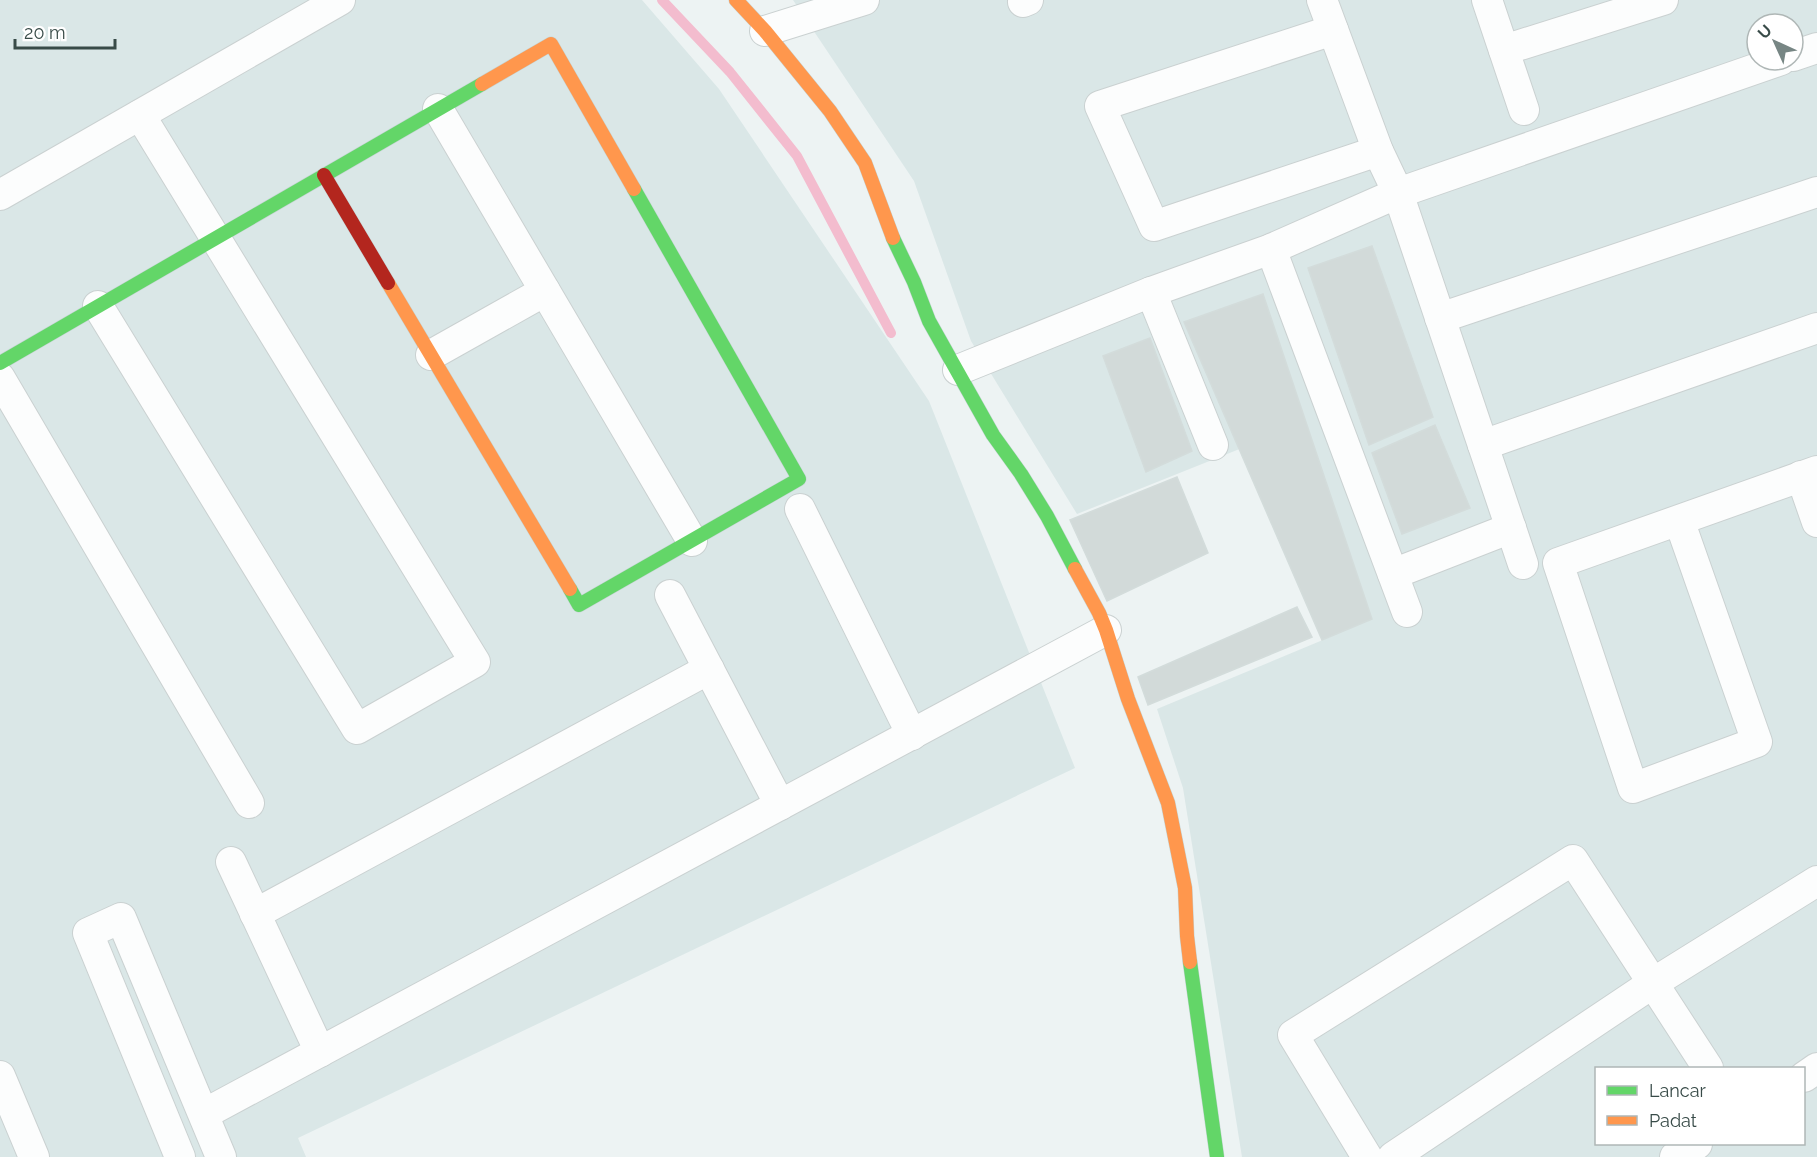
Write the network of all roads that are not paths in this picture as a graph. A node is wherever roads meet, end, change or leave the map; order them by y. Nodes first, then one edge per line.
1 (340, 0) edge
2 (736, 0) edge
3 (864, 0) edge
4 (1322, 0) edge
5 (1487, 0) edge
6 (1663, 0) edge
7 (1333, 30) junction
8 (765, 31) junction
9 (1504, 50) junction
10 (1746, 72) edge
11 (438, 109) junction
12 (1524, 110) dead end
13 (140, 115) junction
14 (1378, 151) junction
15 (324, 175) junction
16 (1817, 192) edge
17 (1398, 193) junction
18 (0, 195) edge
19 (215, 238) junction
20 (1271, 249) junction
21 (545, 291) junction
22 (1151, 292) junction
23 (98, 306) junction
24 (1440, 318) junction
25 (1817, 328) edge
26 (431, 355) junction
27 (0, 363) edge
28 (958, 370) junction
29 (0, 378) edge
30 (1213, 445) dead end
31 (1483, 445) junction
32 (1809, 474) edge
33 (800, 509) dead end
34 (1679, 520) junction
35 (1817, 522) edge
36 (1511, 528) junction
37 (692, 541) junction
38 (1523, 564) dead end
39 (1393, 574) junction
40 (670, 596) dead end
41 (1407, 612) dead end
42 (1106, 630) junction
43 (709, 669) junction
44 (912, 735) junction
45 (249, 802) dead end
46 (780, 806) junction
47 (231, 862) dead end
48 (1817, 881) edge
49 (255, 914) junction
50 (1653, 983) junction
51 (320, 1052) junction
52 (1707, 1067) edge
53 (0, 1076) edge
54 (204, 1114) junction
55 (8, 1118) edge
56 (1693, 1145) edge
57 (34, 1157) edge
58 (180, 1157) edge
59 (221, 1157) edge
60 (1217, 1157) edge
61 (1367, 1157) edge
62 (1393, 1157) edge
63 (1675, 1157) edge

1 - 13 street
2 - 8 street
3 - 8 street
4 - 7 street
5 - 9 street
6 - 9 street
7 - 14 street
7 - 14 street
8 - 28 street
9 - 12 street
10 - 17 street
11 - 15 street
11 - 21 street
11 - 37 street
13 - 18 street
13 - 19 street
14 - 17 street
15 - 19 street
15 - 26 street
16 - 24 street
17 - 20 street
17 - 24 street
19 - 23 street
19 - 23 street
20 - 22 street
20 - 39 street
21 - 26 street
21 - 37 street
22 - 28 street
22 - 30 street
23 - 27 street
24 - 31 street
25 - 31 street
26 - 37 street
28 - 42 street
29 - 45 street
31 - 36 street
32 - 34 street
32 - 35 street
33 - 44 street
34 - 34 street
36 - 38 street
36 - 39 street
39 - 41 street
40 - 43 street
42 - 44 street
42 - 60 street
43 - 46 street
43 - 49 street
44 - 46 street
46 - 51 street
47 - 49 street
48 - 50 street
49 - 51 street
50 - 52 street
50 - 61 street
50 - 62 street
51 - 54 street
53 - 55 street
54 - 58 street
54 - 59 street
55 - 57 street
56 - 63 street

